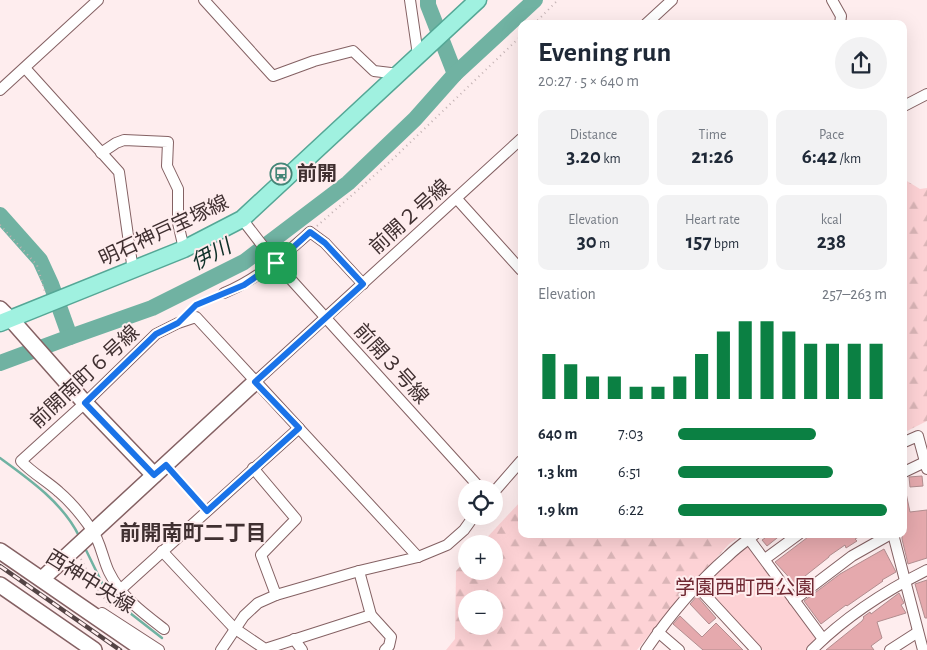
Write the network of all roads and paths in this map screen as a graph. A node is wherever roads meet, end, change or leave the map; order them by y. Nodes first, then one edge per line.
1 (98, 0) edge
2 (204, 0) edge
3 (410, 0) edge
4 (478, 0) edge
5 (558, 0) edge
6 (672, 0) edge
7 (832, 0) edge
8 (538, 20) edge
9 (650, 20) edge
10 (840, 20) edge
11 (518, 39) edge
12 (418, 56) junction
13 (25, 68) junction
14 (399, 74) junction
15 (0, 90) edge
16 (927, 94) edge
17 (907, 104) edge
18 (518, 142) edge
19 (101, 154) junction
20 (457, 199) junction
21 (245, 223) junction
22 (0, 225) edge
23 (310, 232) junction
24 (184, 250) junction
25 (276, 263) junction
26 (518, 267) edge
27 (133, 271) junction
28 (363, 284) junction
29 (224, 293) joint
30 (55, 301) junction
31 (325, 317) junction
32 (7, 319) edge
33 (178, 323) junction
34 (255, 382) junction
35 (85, 403) junction
36 (299, 428) junction
37 (907, 441) edge
38 (518, 464) edge
39 (166, 465) junction
40 (926, 466) edge
41 (253, 468) junction
42 (907, 472) edge
43 (154, 475) junction
44 (473, 480) edge
45 (503, 482) edge
46 (207, 511) junction
47 (468, 525) edge
48 (92, 534) junction
49 (749, 538) edge
50 (753, 538) edge
51 (794, 538) edge
52 (885, 538) edge
53 (893, 538) edge
54 (0, 550) edge
55 (78, 552) junction
56 (162, 552) junction
57 (418, 557) junction
58 (764, 560) junction
59 (927, 570) edge
60 (359, 571) junction
61 (43, 578) junction
62 (906, 581) junction
63 (0, 585) edge
64 (697, 586) junction
65 (0, 590) edge
66 (120, 590) junction
67 (276, 595) junction
68 (794, 600) junction
69 (112, 608) dead end
70 (371, 615) junction
71 (234, 628) junction
72 (164, 629) dead end
73 (658, 632) junction
74 (918, 632) junction
75 (294, 639) junction
76 (823, 639) junction
77 (86, 650) edge
78 (94, 650) edge
79 (144, 650) edge
80 (159, 650) edge
81 (221, 650) edge
82 (302, 650) edge
83 (384, 650) edge
84 (646, 650) edge
85 (679, 650) edge
86 (756, 650) edge
87 (812, 650) edge
88 (890, 650) edge
89 (923, 650) edge

1 - 13 street
2 - 14 street
3 - 12 street
4 - 12 main road, 明石神戸宝塚線
5 - 8 path
6 - 9 street
7 - 10 street
11 - 23 path
12 - 14 main road, 明石神戸宝塚線
13 - 15 street
13 - 19 street
14 - 21 main road, 明石神戸宝塚線
16 - 17 street
18 - 20 street, 前開２号線
19 - 24 street
19 - 27 street
20 - 26 street
20 - 28 street, 前開２号線
21 - 24 main road, 明石神戸宝塚線
21 - 25 street, 前開３号線
22 - 30 path
23 - 25 street
23 - 28 street
24 - 27 main road, 明石神戸宝塚線
25 - 29 street
25 - 31 street, 前開３号線
27 - 30 main road, 明石神戸宝塚線
28 - 31 street, 前開２号線
29 - 33 path
30 - 32 main road, 明石神戸宝塚線
31 - 34 street, 前開２号線
31 - 44 street, 前開３号線
32 - 35 street
33 - 34 street, 前開南町６号線
33 - 35 street, 前開南町６号線
34 - 36 street, 前開南町６号線
34 - 39 street
35 - 43 street
35 - 48 street, 前開南町６号線
36 - 41 street
36 - 57 street, 前開南町６号線
37 - 40 street
38 - 45 street
39 - 43 street
39 - 46 path
40 - 42 street
41 - 46 street
41 - 67 street
43 - 48 street
46 - 56 street
47 - 57 street
48 - 55 street
48 - 66 street, 前開南町６号線
49 - 64 street
50 - 58 street
51 - 58 street
52 - 68 street
53 - 62 street
54 - 61 street, 西神中央線
54 - 79 street, 西神中央線
55 - 61 street
55 - 69 path
56 - 66 street
56 - 71 street
57 - 60 street
58 - 68 street
59 - 62 street
60 - 67 street
60 - 70 street
61 - 80 street, 西神中央線
62 - 74 street
62 - 76 street
63 - 78 street
64 - 73 street
64 - 86 street
65 - 77 street
66 - 72 street, 前開南町６号線
67 - 71 street
68 - 76 street
70 - 75 street
70 - 83 street
71 - 75 street
71 - 81 street
73 - 84 street
73 - 85 street
74 - 88 street
74 - 89 street
75 - 82 street
76 - 87 street

